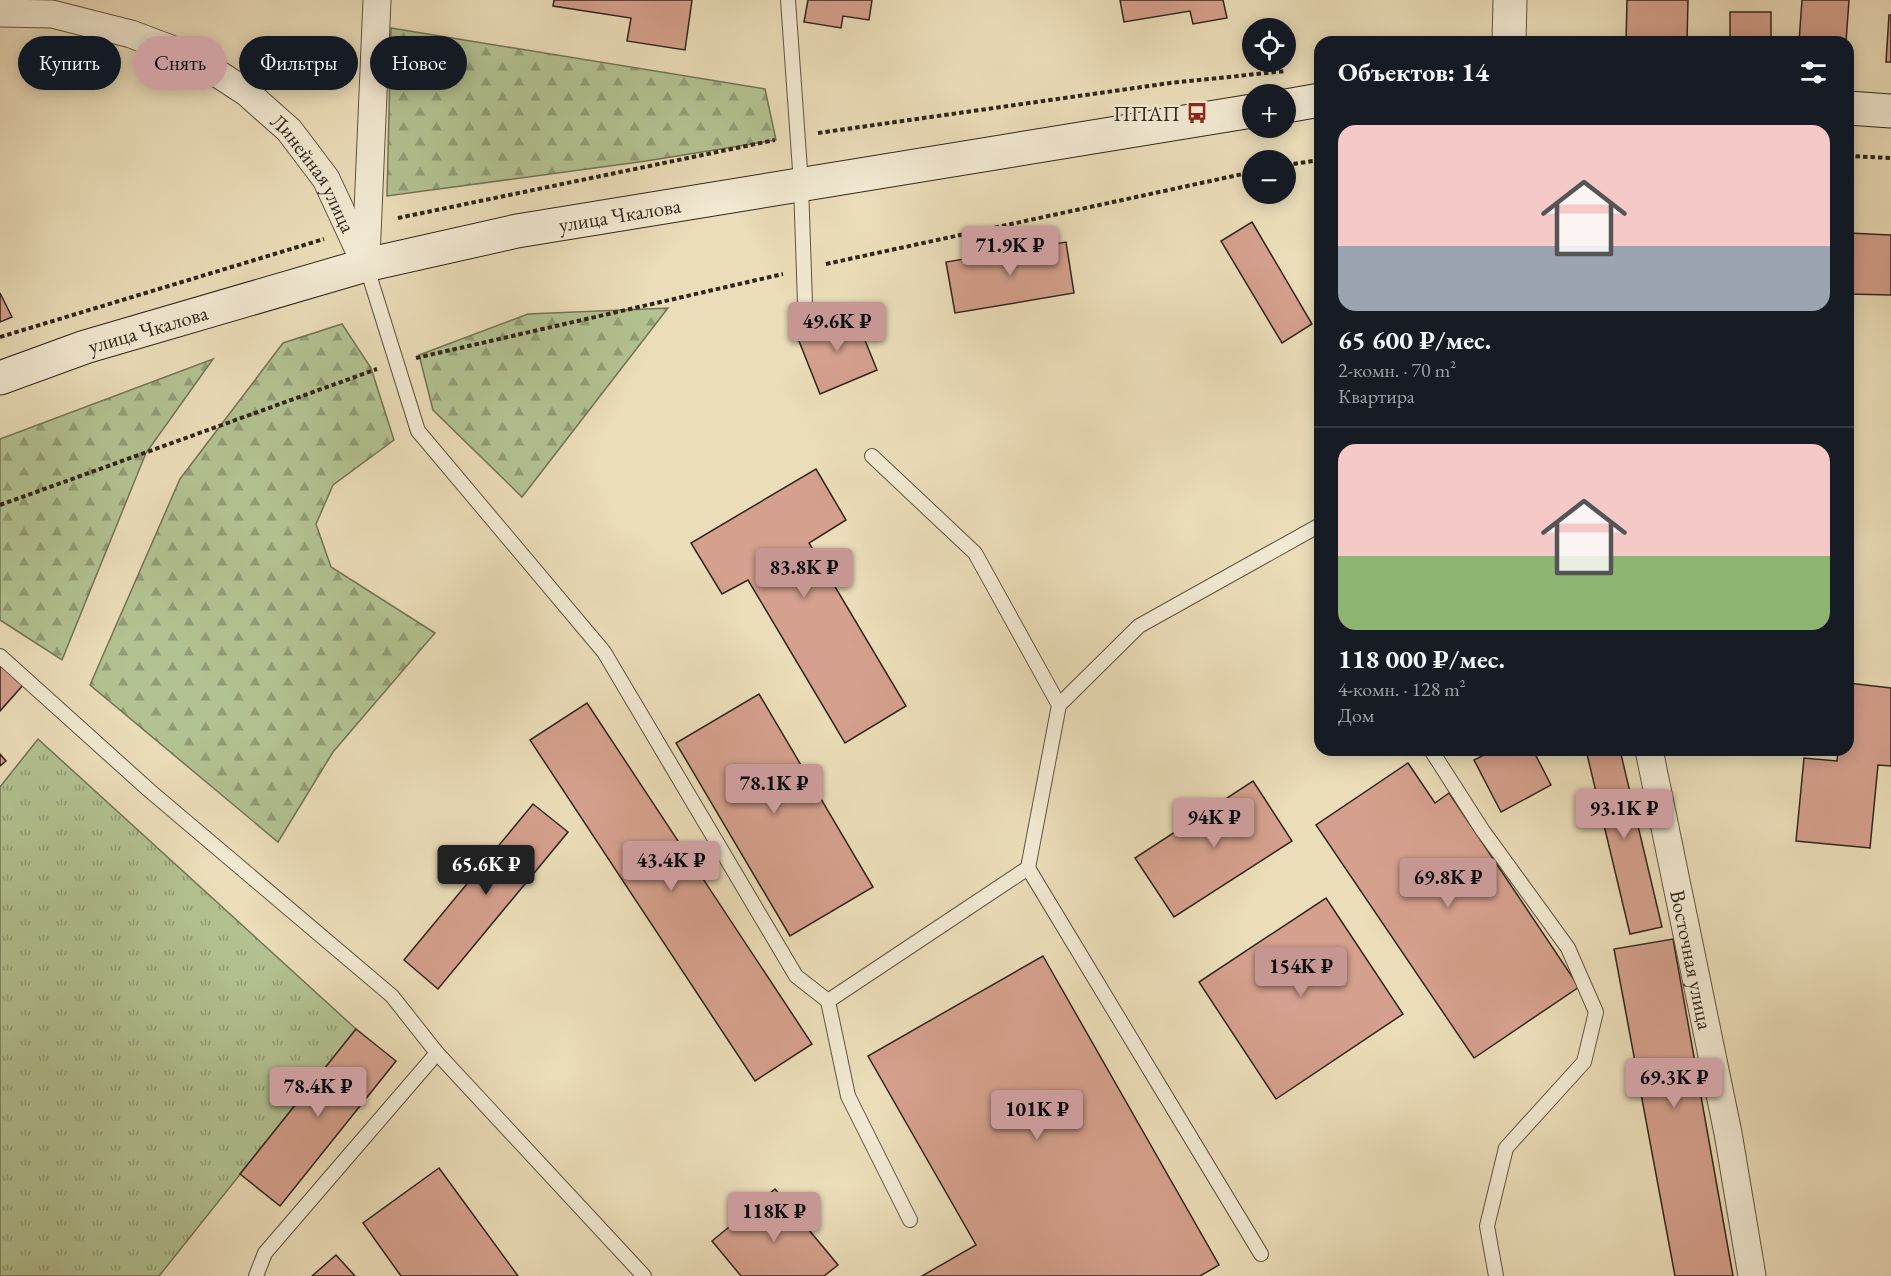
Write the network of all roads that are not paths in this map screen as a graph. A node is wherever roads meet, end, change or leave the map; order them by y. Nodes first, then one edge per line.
1 (377, 0) edge
2 (788, 0) edge
3 (1510, 0) edge
4 (0, 13) edge
5 (1509, 36) edge
6 (1314, 101) edge
7 (1296, 104) edge
8 (1854, 108) edge
9 (1891, 111) edge
10 (1242, 113) edge
11 (801, 184) junction
12 (366, 265) junction
13 (805, 303) dead end
14 (0, 378) edge
15 (872, 456) dead end
16 (1314, 528) edge
17 (0, 656) edge
18 (1059, 705) junction
19 (1435, 756) edge
20 (1650, 756) edge
21 (1028, 868) junction
22 (828, 1001) junction
23 (437, 1053) junction
24 (910, 1220) dead end
25 (1261, 1254) dead end
26 (256, 1276) edge
27 (644, 1276) edge
28 (1496, 1276) edge
29 (1752, 1276) edge

1 - 12 street, Линейная улица
2 - 11 lane
3 - 5 main road
4 - 12 street, Линейная улица
6 - 7 main road
8 - 9 main road
10 - 11 main road, улица Чкалова
11 - 12 main road, улица Чкалова
11 - 13 lane
12 - 14 main road, улица Чкалова
12 - 22 lane
15 - 18 lane
16 - 18 lane
17 - 23 lane
18 - 21 lane
19 - 28 lane
20 - 29 street, Восточная улица
21 - 22 lane
21 - 25 lane
22 - 24 lane
23 - 26 lane
23 - 27 lane

